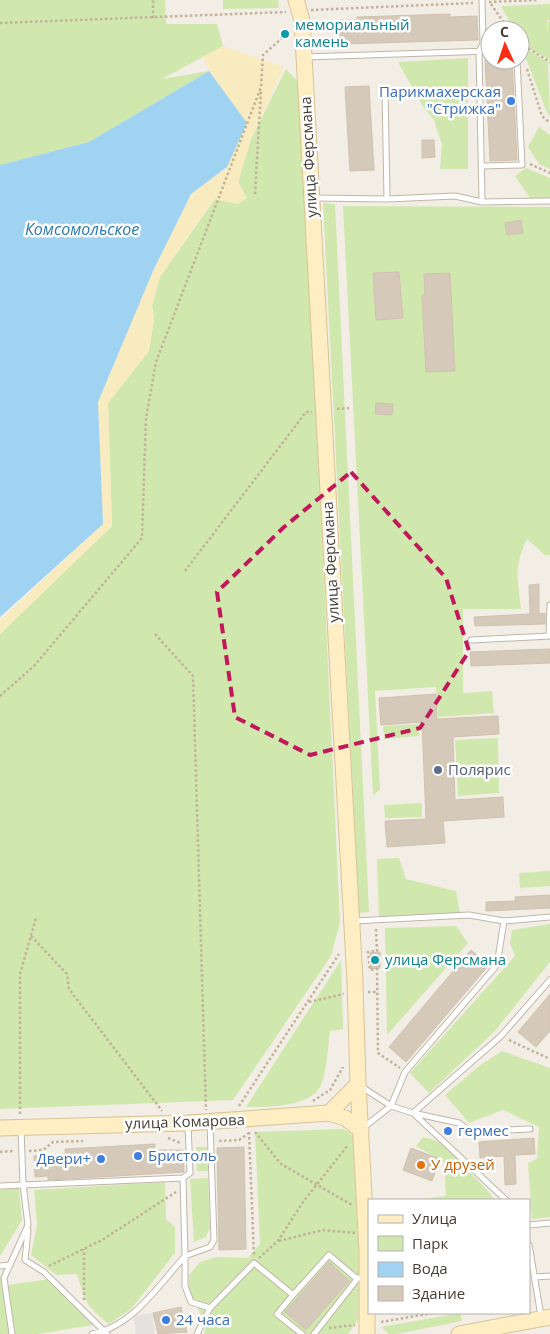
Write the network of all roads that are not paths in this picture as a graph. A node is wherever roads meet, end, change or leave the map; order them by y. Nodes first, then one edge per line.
1 (482, 1) edge
2 (299, 10) edge
3 (482, 20) edge
4 (480, 51) edge
5 (304, 57) junction
6 (480, 70) edge
7 (518, 70) edge
8 (385, 90) dead end
9 (482, 166) junction
10 (311, 198) junction
11 (387, 199) junction
12 (550, 201) edge
13 (482, 202) junction
14 (550, 605) edge
15 (549, 636) edge
16 (471, 640) dead end
17 (550, 917) edge
18 (350, 921) junction
19 (504, 921) junction
20 (550, 980) edge
21 (358, 1084) junction
22 (391, 1106) junction
23 (329, 1113) junction
24 (413, 1113) junction
25 (208, 1117) junction
26 (20, 1121) junction
27 (188, 1123) junction
28 (0, 1128) edge
29 (530, 1129) dead end
30 (360, 1130) junction
31 (183, 1178) junction
32 (23, 1184) junction
33 (0, 1186) edge
34 (505, 1199) edge
35 (550, 1223) edge
36 (28, 1226) junction
37 (530, 1226) edge
38 (530, 1250) edge
39 (185, 1256) junction
40 (10, 1265) junction
41 (0, 1266) edge
42 (550, 1276) edge
43 (535, 1277) junction
44 (362, 1278) junction
45 (293, 1295) junction
46 (210, 1308) junction
47 (546, 1318) edge
48 (367, 1329) edge
49 (107, 1333) edge
50 (12, 1334) edge
51 (92, 1334) edge
52 (198, 1334) edge
53 (302, 1334) edge
54 (314, 1334) edge
55 (459, 1334) edge

1 - 3 lane
2 - 5 street, улица Ферсмана
4 - 5 lane
5 - 10 street, улица Ферсмана
6 - 9 lane
7 - 9 lane
8 - 11 lane
9 - 13 lane
10 - 11 lane
10 - 18 street, улица Ферсмана
11 - 13 lane
12 - 13 lane
14 - 15 lane
15 - 16 lane
17 - 19 lane
18 - 19 lane
18 - 21 street, улица Ферсмана
19 - 22 lane
20 - 24 lane
21 - 22 lane
21 - 23 street
21 - 30 street, улица Ферсмана
22 - 24 lane
22 - 30 lane
23 - 25 street, улица Комарова
23 - 30 street
24 - 29 lane
24 - 34 lane
25 - 27 street, улица Комарова
25 - 39 lane
26 - 27 street, улица Комарова
26 - 28 street, улица Комарова
26 - 32 lane
27 - 31 lane
30 - 44 street, улица Ферсмана
31 - 32 lane
31 - 39 lane
32 - 33 lane
32 - 36 lane
35 - 37 lane
36 - 40 lane
36 - 49 lane
38 - 43 lane
39 - 46 lane
39 - 49 lane
40 - 41 lane
40 - 50 lane
42 - 43 lane
43 - 47 lane
44 - 45 lane
44 - 48 street, улица Ферсмана
44 - 54 lane
45 - 46 lane
45 - 53 lane
46 - 52 lane
47 - 55 street
49 - 51 lane

